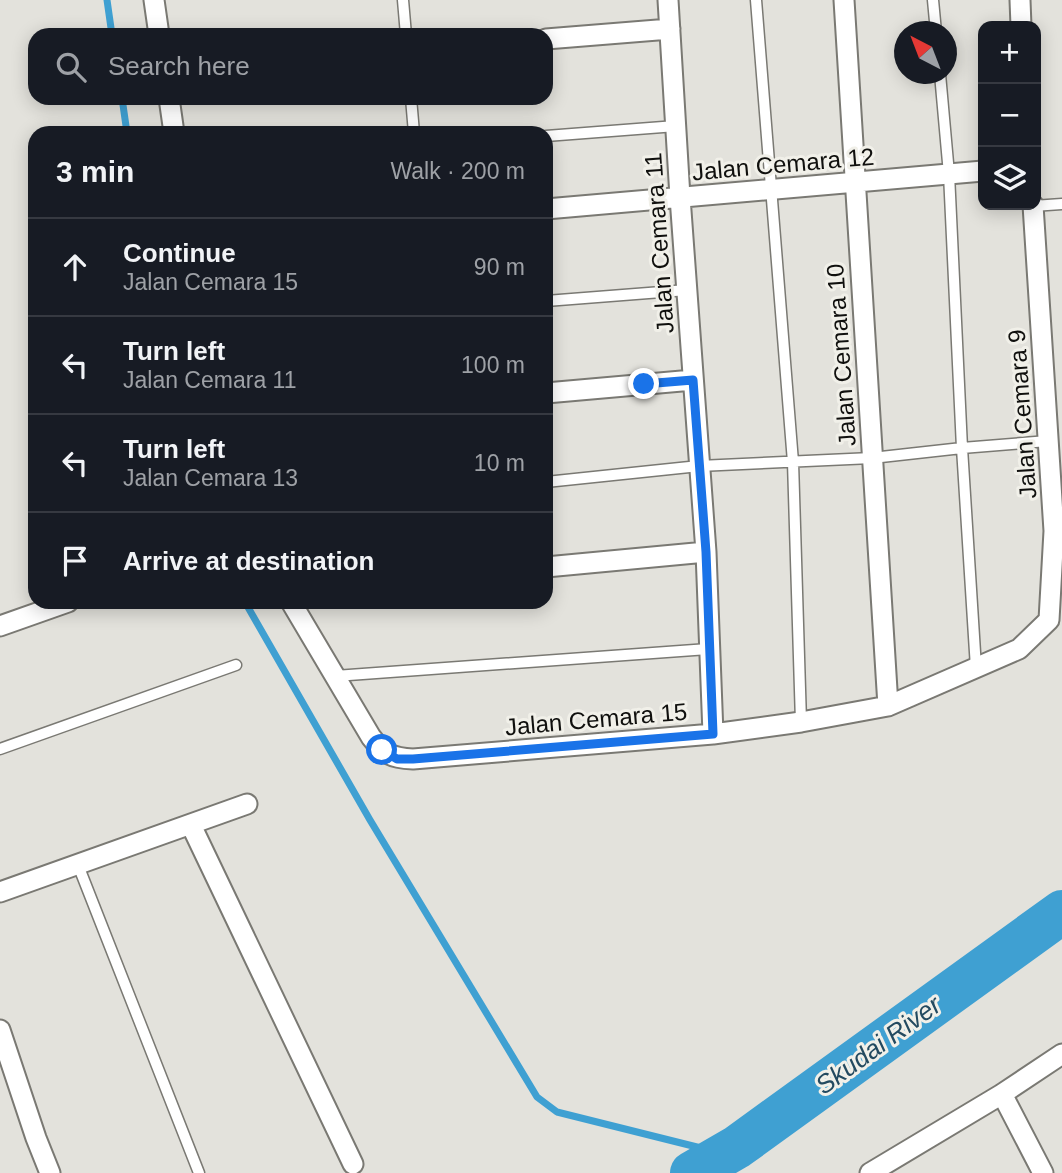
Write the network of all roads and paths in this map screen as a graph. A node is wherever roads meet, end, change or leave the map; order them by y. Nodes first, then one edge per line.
1 (154, 0) edge
2 (403, 0) edge
3 (668, 0) edge
4 (756, 0) edge
5 (844, 0) edge
6 (933, 0) edge
7 (1020, 0) edge
8 (935, 21) edge
9 (1021, 21) edge
10 (158, 28) edge
11 (405, 28) edge
12 (670, 29) junction
13 (553, 38) edge
14 (941, 84) edge
15 (170, 105) edge
16 (412, 105) edge
17 (173, 126) edge
18 (413, 126) edge
19 (676, 126) junction
20 (553, 135) edge
21 (978, 171) edge
22 (949, 174) junction
23 (855, 182) junction
24 (771, 189) junction
25 (680, 197) junction
26 (1062, 204) edge
27 (1041, 205) edge
28 (553, 208) edge
29 (1033, 210) edge
30 (687, 290) junction
31 (553, 300) edge
32 (693, 380) junction
33 (553, 392) edge
34 (1048, 441) junction
35 (961, 448) junction
36 (872, 458) junction
37 (793, 462) junction
38 (699, 466) junction
39 (553, 481) edge
40 (1058, 531) edge
41 (706, 552) junction
42 (553, 566) edge
43 (48, 609) edge
44 (295, 609) edge
45 (1049, 620) joint
46 (0, 626) edge
47 (708, 649) junction
48 (236, 665) dead end
49 (976, 668) junction
50 (335, 676) junction
51 (888, 706) junction
52 (801, 722) junction
53 (713, 734) junction
54 (0, 749) edge
55 (247, 804) dead end
56 (191, 825) junction
57 (78, 865) junction
58 (0, 892) edge
59 (0, 1030) edge
60 (1062, 1054) edge
61 (1002, 1094) junction
62 (353, 1164) dead end
63 (50, 1173) edge
64 (199, 1173) edge
65 (870, 1173) edge
66 (1043, 1173) edge

1 - 10 street
2 - 11 lane
3 - 12 street, Jalan Cemara 11
4 - 24 lane
5 - 23 street, Jalan Cemara 10
6 - 8 lane
7 - 9 street
12 - 13 street
12 - 19 street, Jalan Cemara 11
14 - 22 lane
15 - 17 street
16 - 18 lane
19 - 20 lane
19 - 25 street, Jalan Cemara 11
21 - 22 street, Jalan Cemara 12
22 - 23 street, Jalan Cemara 12
22 - 35 lane
23 - 24 street, Jalan Cemara 12
23 - 36 street, Jalan Cemara 10
24 - 25 street, Jalan Cemara 12
24 - 37 lane
25 - 28 street, Jalan Cemara 12
25 - 30 street, Jalan Cemara 11
26 - 27 lane
29 - 34 street, Jalan Cemara 9
30 - 31 lane
30 - 32 street, Jalan Cemara 11
32 - 33 street
32 - 38 street, Jalan Cemara 11
34 - 35 lane
34 - 40 street, Jalan Cemara 9
35 - 36 lane
35 - 49 lane
36 - 37 lane
36 - 51 street, Jalan Cemara 10
37 - 38 lane
37 - 52 lane
38 - 39 lane
38 - 41 street, Jalan Cemara 11
40 - 45 street, Jalan Cemara 9
41 - 42 street
41 - 47 street, Jalan Cemara 11
43 - 46 street
44 - 50 street, Jalan Cemara 15
45 - 49 street, Jalan Cemara 15
47 - 50 lane
47 - 53 street, Jalan Cemara 11
48 - 54 lane
49 - 51 street, Jalan Cemara 15
50 - 53 street, Jalan Cemara 15
51 - 52 street, Jalan Cemara 15
52 - 53 street, Jalan Cemara 15
55 - 56 street
56 - 57 street
56 - 62 street
57 - 58 street
57 - 64 lane
59 - 63 street
60 - 61 street
61 - 65 street
61 - 66 street

